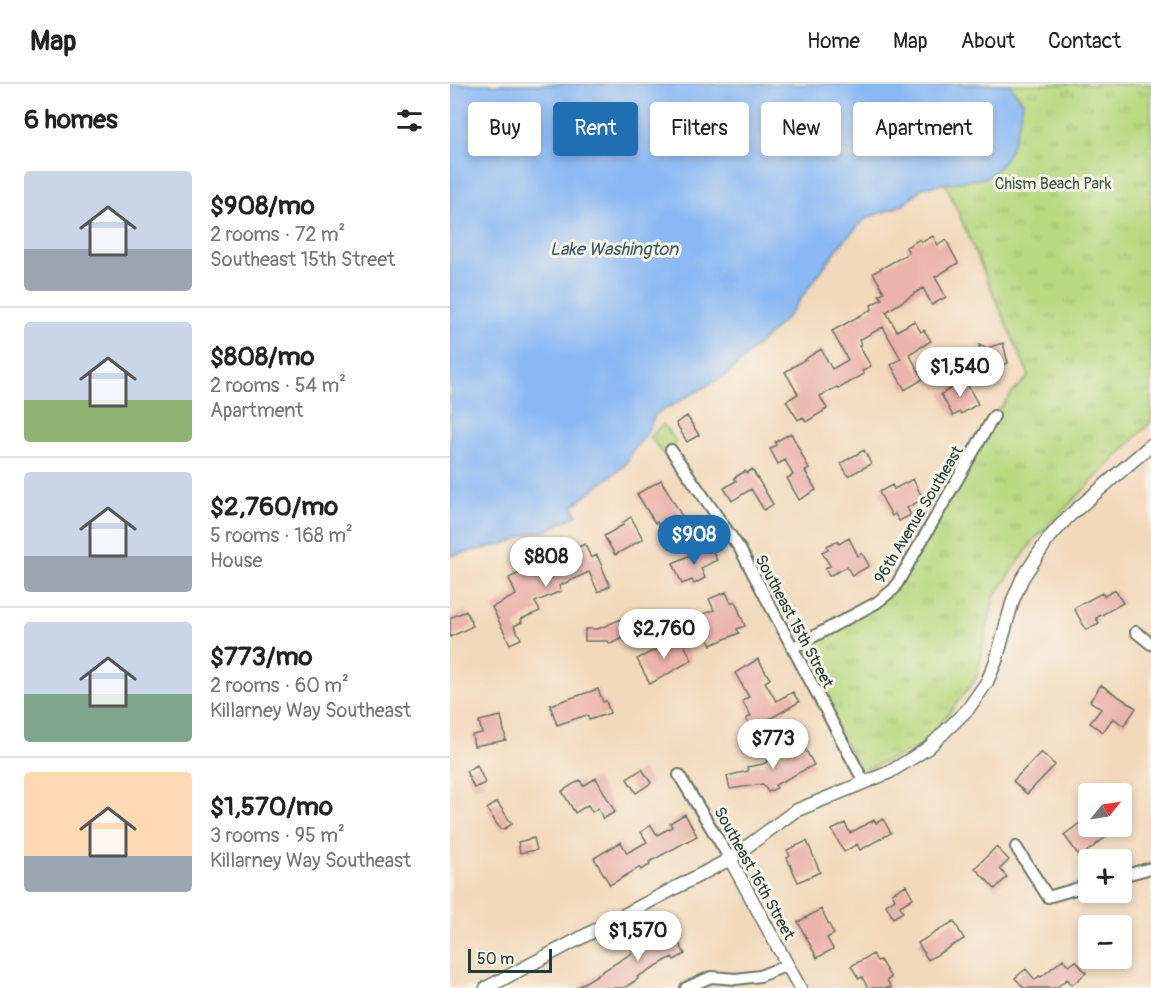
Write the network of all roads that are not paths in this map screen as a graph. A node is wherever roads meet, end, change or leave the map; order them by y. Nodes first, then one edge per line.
1 (994, 416) dead end
2 (1151, 445) edge
3 (671, 450) dead end
4 (1136, 632) dead end
5 (1151, 644) edge
6 (792, 648) junction
7 (679, 775) dead end
8 (864, 782) junction
9 (1016, 847) dead end
10 (730, 859) junction
11 (1151, 868) edge
12 (1132, 873) edge
13 (1078, 888) edge
14 (787, 965) junction
15 (486, 988) edge
16 (686, 988) edge
17 (800, 988) edge

1 - 6 street, 96th Avenue Southeast
2 - 8 street
3 - 6 street, Southeast 15th Street
4 - 5 street
6 - 8 street, Southeast 15th Street
7 - 10 street, Southeast 16th Street
8 - 10 street
9 - 13 street
10 - 14 street, Southeast 16th Street
10 - 15 street
11 - 12 street
14 - 16 street
14 - 17 street, Southeast 16th Street

